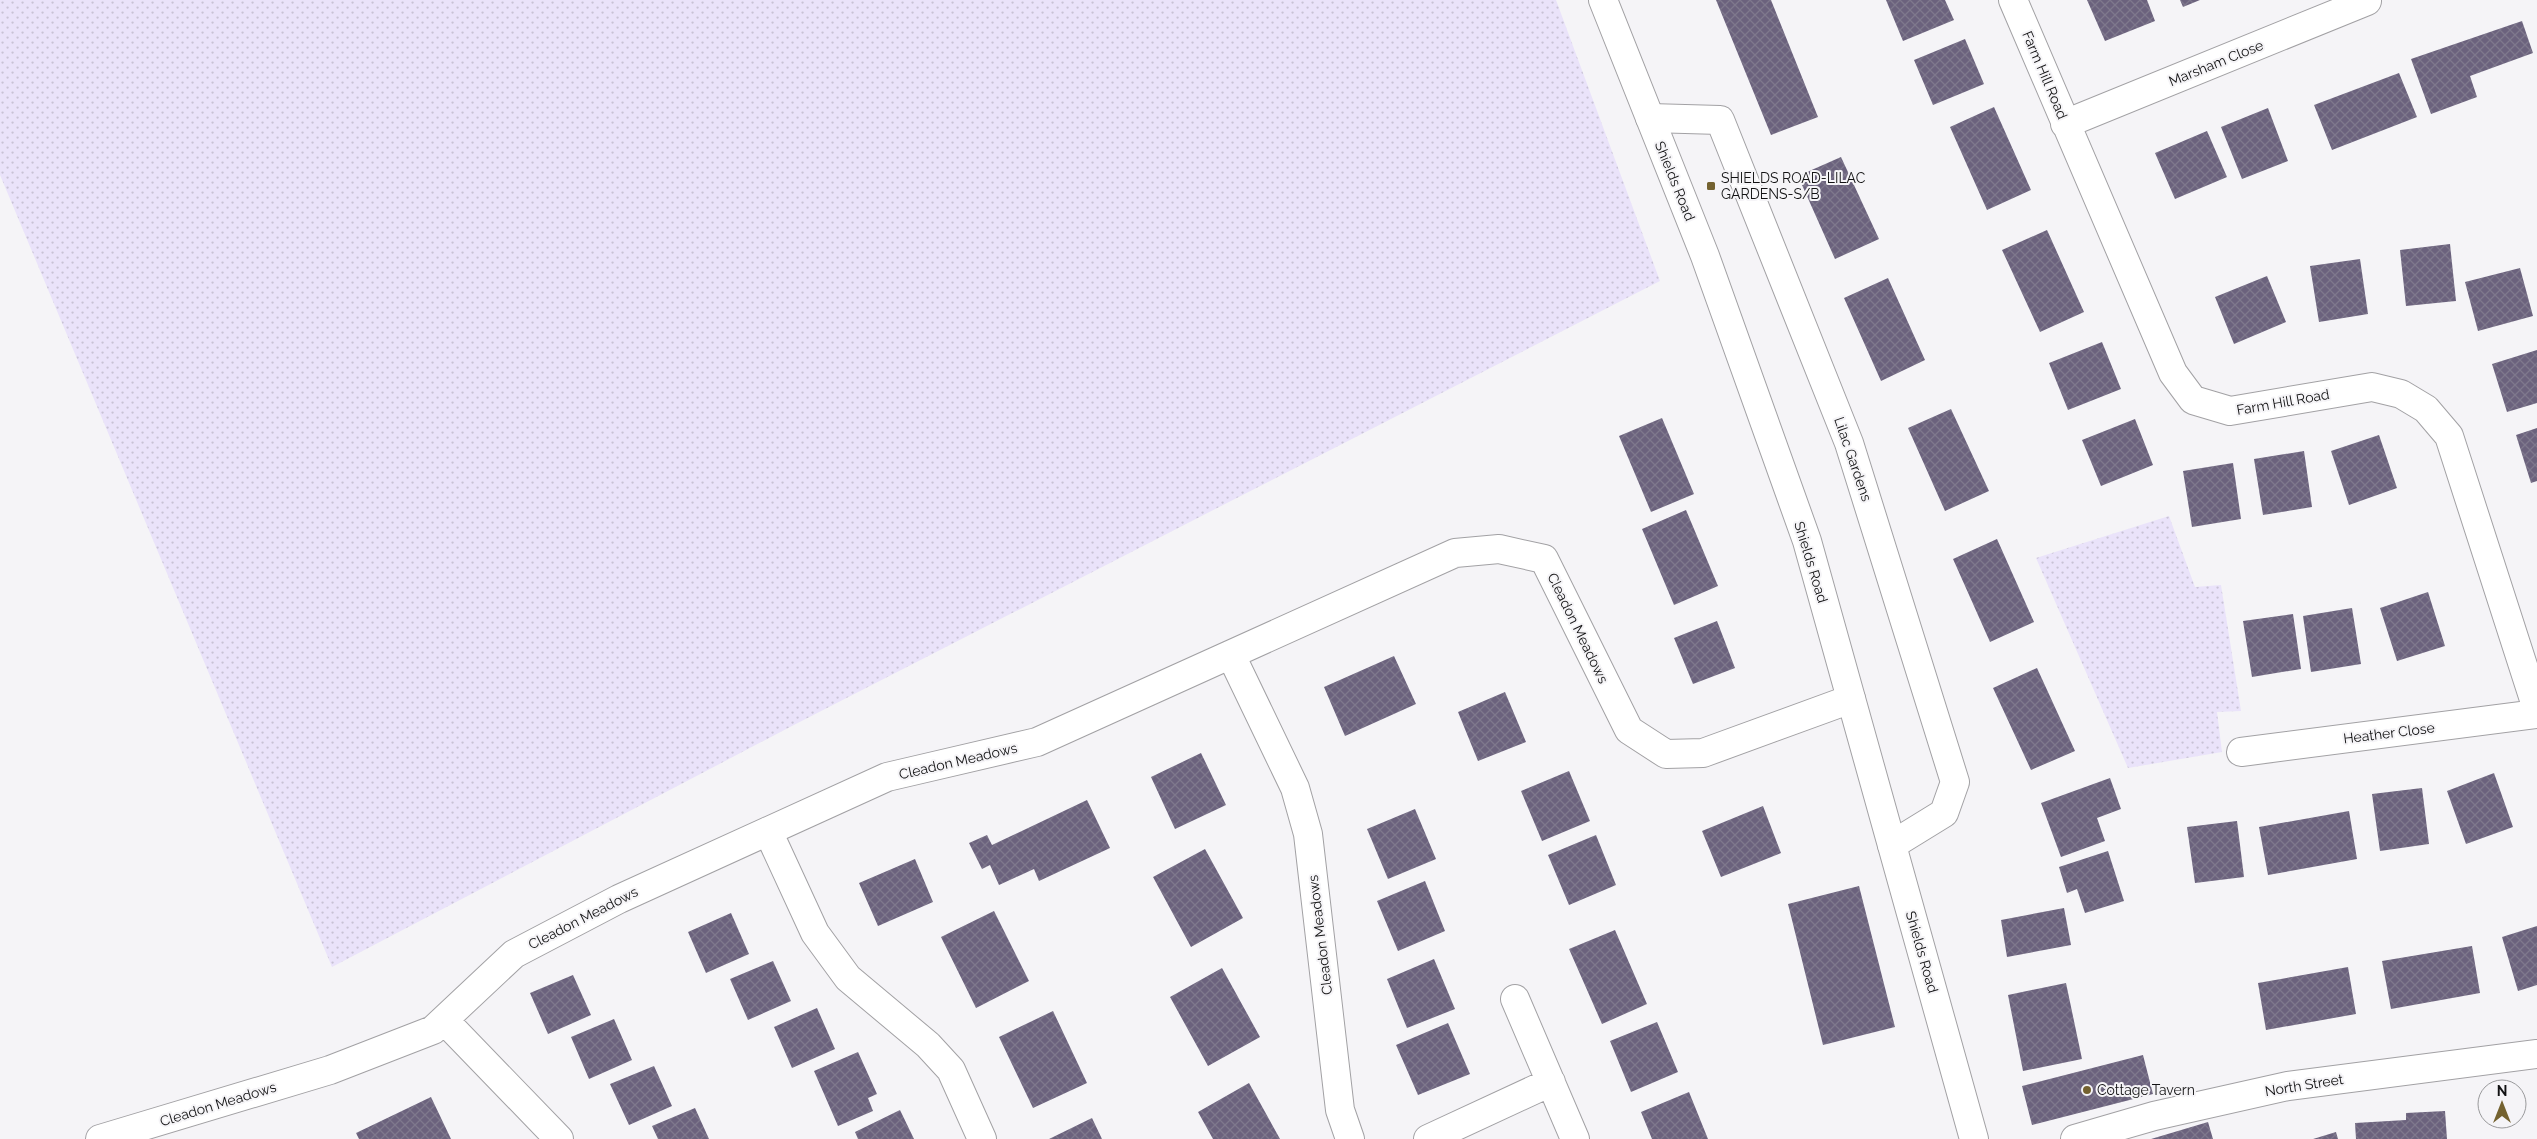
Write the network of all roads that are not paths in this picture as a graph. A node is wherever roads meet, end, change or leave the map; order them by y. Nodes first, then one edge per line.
1 (1603, 0) edge
2 (2013, 0) edge
3 (2368, 1) dead end
4 (1650, 118) junction
5 (2066, 124) junction
6 (1231, 655) junction
7 (1851, 699) junction
8 (2537, 709) edge
9 (2537, 714) edge
10 (2241, 752) dead end
11 (768, 831) junction
12 (1892, 845) junction
13 (1515, 999) dead end
14 (444, 1020) junction
15 (2537, 1054) edge
16 (1551, 1082) junction
17 (100, 1139) edge
18 (559, 1139) edge
19 (982, 1139) edge
20 (1350, 1139) edge
21 (1428, 1139) edge
22 (1575, 1139) edge
23 (1974, 1139) edge
24 (2075, 1139) edge

1 - 4 main road, Shields Road
2 - 5 main road, Farm Hill Road
3 - 5 main road, Marsham Close
4 - 7 main road, Shields Road
4 - 12 main road, Lilac Gardens
5 - 8 main road, Farm Hill Road
6 - 7 main road, Cleadon Meadows
6 - 11 main road, Cleadon Meadows
6 - 20 main road, Cleadon Meadows
7 - 12 main road, Shields Road
9 - 10 main road, Heather Close
11 - 14 main road, Cleadon Meadows
11 - 19 main road
12 - 23 main road, Shields Road
13 - 16 main road
14 - 17 main road, Cleadon Meadows
14 - 18 main road
15 - 24 main road, North Street
16 - 21 main road
16 - 22 main road

